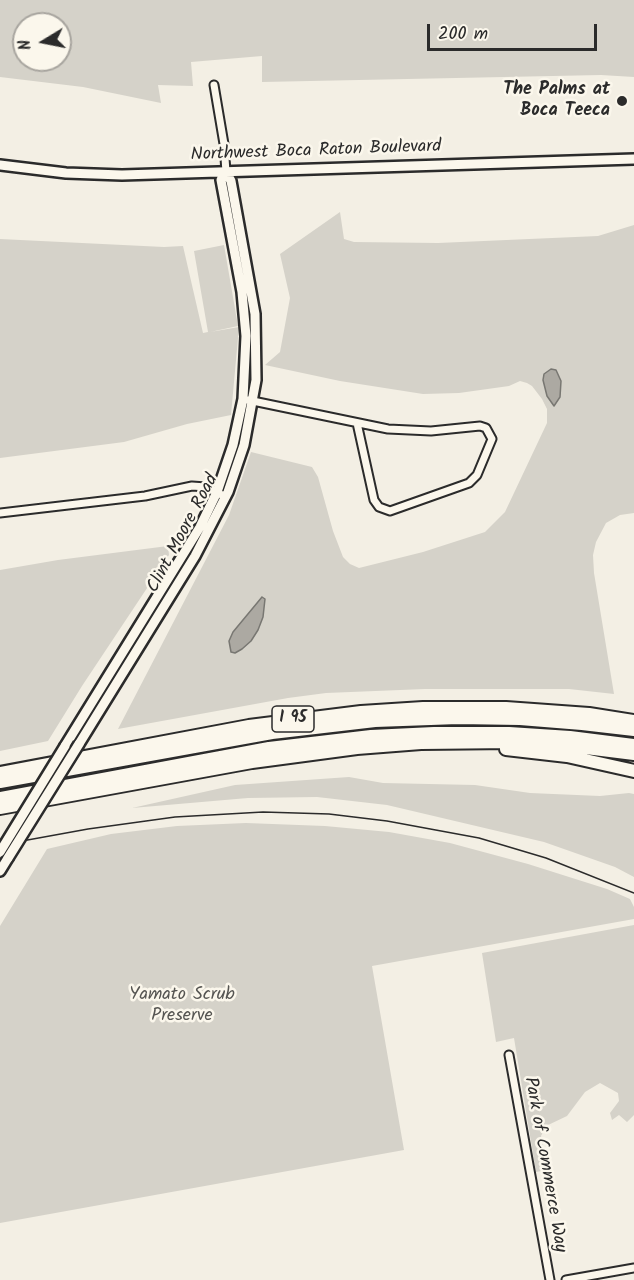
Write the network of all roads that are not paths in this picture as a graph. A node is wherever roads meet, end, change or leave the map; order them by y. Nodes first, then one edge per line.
1 (214, 85) dead end
2 (634, 159) edge
3 (0, 165) edge
4 (226, 172) junction
5 (239, 249) junction
6 (243, 399) junction
7 (253, 401) junction
8 (357, 423) junction
9 (221, 495) junction
10 (0, 513) edge
11 (589, 714) junction
12 (634, 715) edge
13 (634, 721) edge
14 (634, 730) edge
15 (464, 743) junction
16 (634, 745) edge
17 (634, 754) edge
18 (634, 771) edge
19 (0, 772) edge
20 (0, 782) edge
21 (0, 798) edge
22 (0, 808) edge
23 (4, 855) edge
24 (0, 871) edge
25 (509, 1054) dead end
26 (634, 1268) edge
27 (550, 1280) edge
28 (566, 1280) edge

1 - 4 street, Clint Moore Road
2 - 4 street, Northwest Boca Raton Boulevard
3 - 4 street, Northwest Boca Raton Boulevard
4 - 5 street, Clint Moore Road
5 - 6 street, Clint Moore Road
5 - 7 street, Clint Moore Road
6 - 7 street
6 - 9 street, Clint Moore Road
7 - 8 street
7 - 9 street, Clint Moore Road
8 - 8 street
9 - 10 street
9 - 23 street, Clint Moore Road, bridge
9 - 23 street, Clint Moore Road, bridge
11 - 12 highway
11 - 13 highway, I 95
11 - 19 highway, I 95
14 - 20 highway
15 - 17 highway, I 95
15 - 18 highway
15 - 22 highway, I 95
16 - 21 highway
23 - 24 street, Clint Moore Road
25 - 27 street, Park of Commerce Way
26 - 28 street

